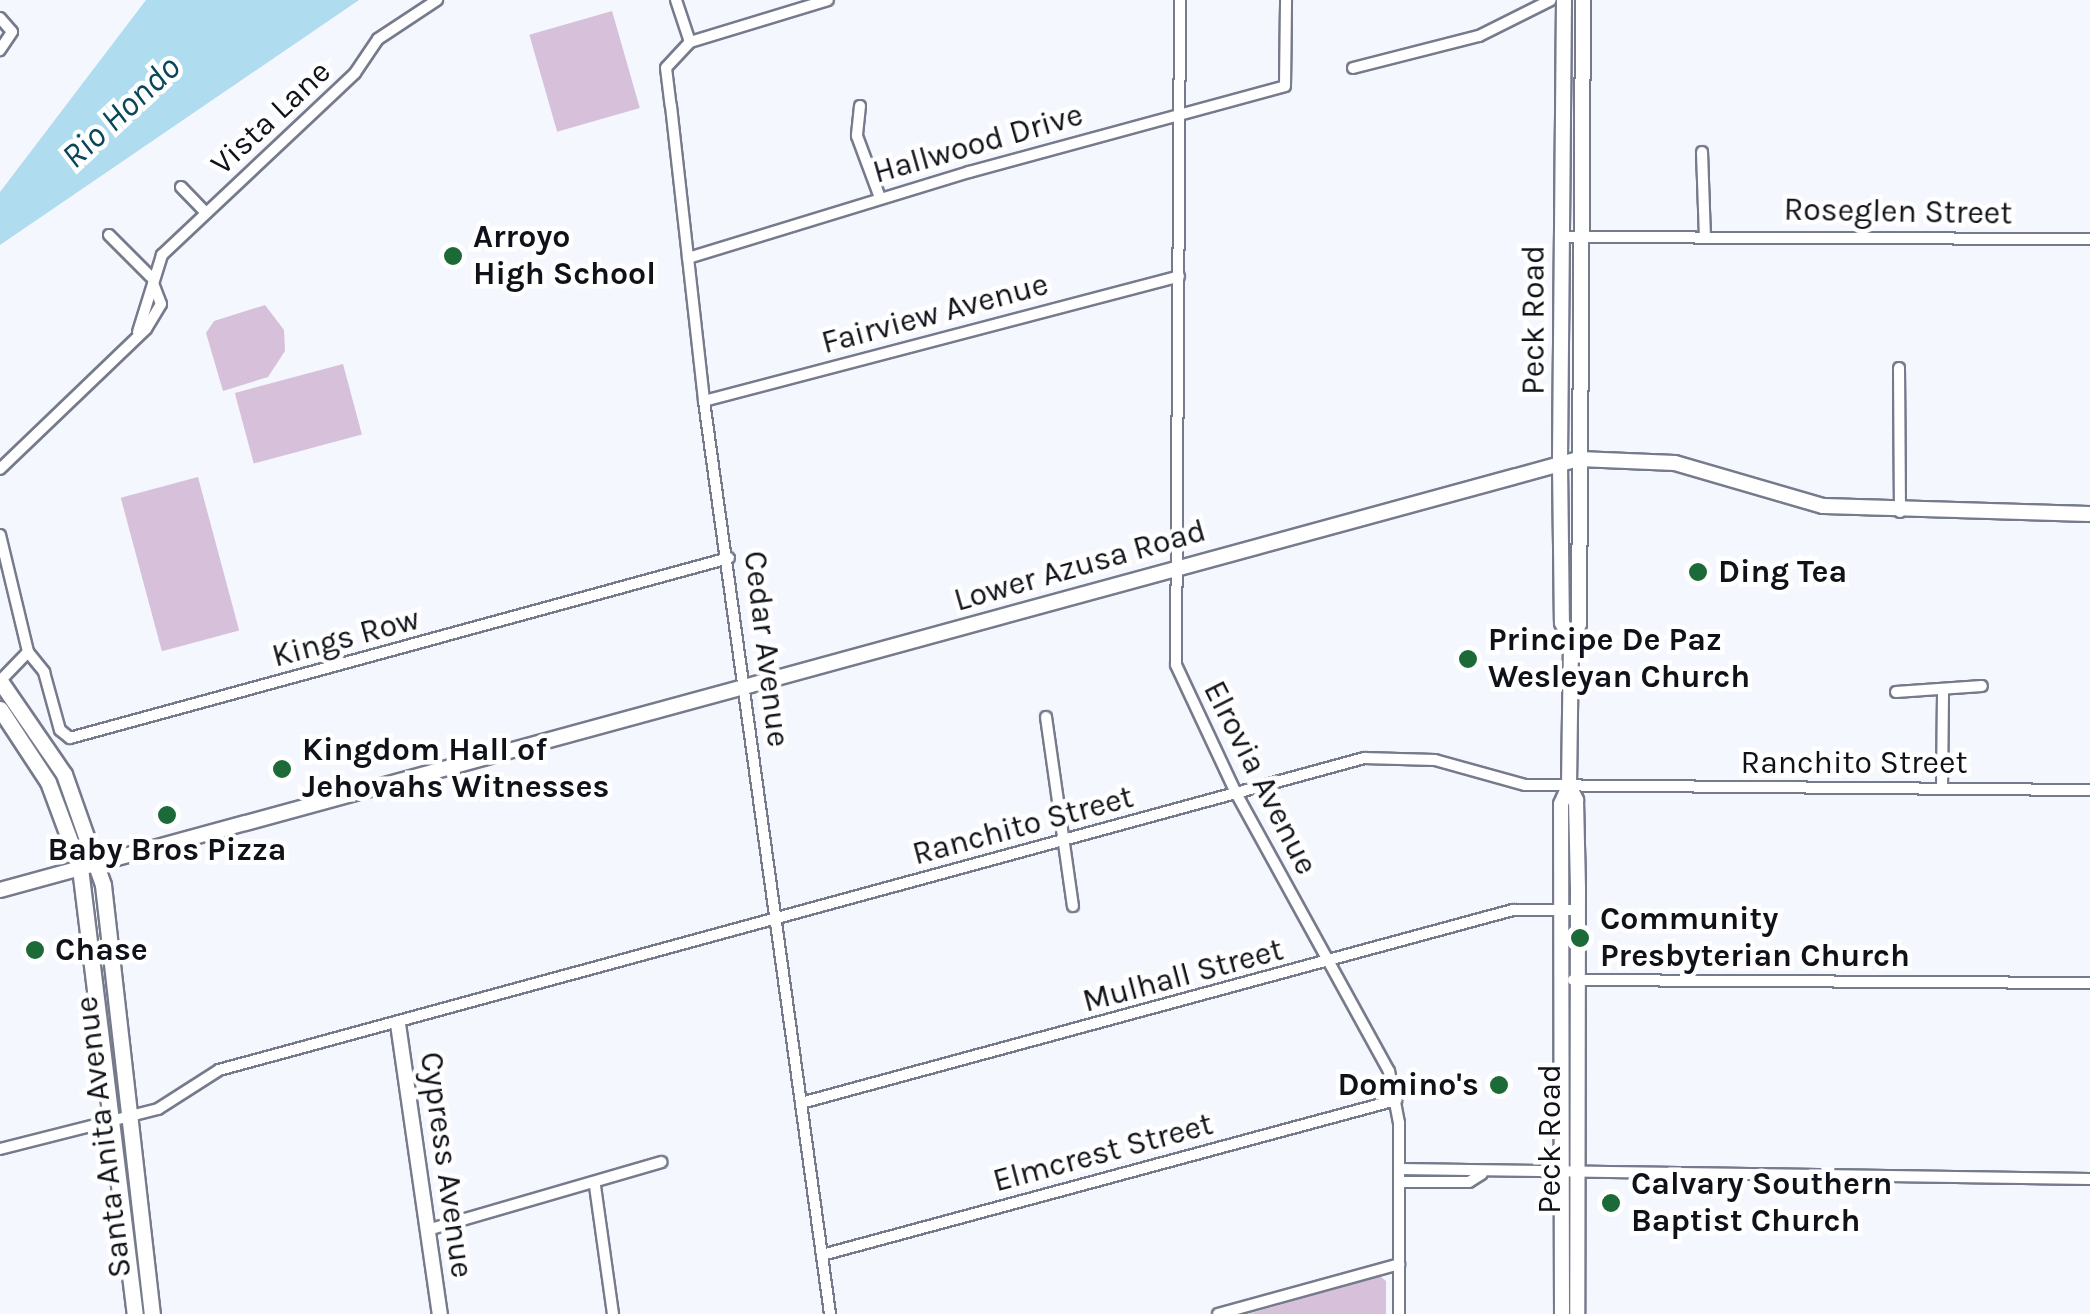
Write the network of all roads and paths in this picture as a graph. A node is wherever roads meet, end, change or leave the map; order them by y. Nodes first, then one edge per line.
1 (436, 0) edge
2 (676, 0) edge
3 (828, 0) edge
4 (1180, 0) edge
5 (1286, 0) edge
6 (1551, 0) edge
7 (1564, 0) edge
8 (1582, 0) edge
9 (0, 18) edge
10 (690, 42) junction
11 (0, 50) edge
12 (1353, 68) dead end
13 (860, 106) dead end
14 (1177, 114) junction
15 (1702, 152) dead end
16 (181, 187) dead end
17 (880, 198) junction
18 (206, 212) junction
19 (109, 235) dead end
20 (1562, 236) junction
21 (1581, 236) junction
22 (1705, 236) junction
23 (2090, 239) edge
24 (688, 258) junction
25 (1179, 276) junction
26 (152, 280) junction
27 (1899, 368) dead end
28 (704, 401) junction
29 (1579, 460) junction
30 (1560, 464) junction
31 (0, 470) edge
32 (1900, 513) junction
33 (2090, 514) edge
34 (0, 535) edge
35 (729, 558) junction
36 (1173, 568) junction
37 (1571, 638) junction
38 (28, 652) junction
39 (0, 681) edge
40 (1982, 686) dead end
41 (746, 687) junction
42 (1896, 692) dead end
43 (1943, 693) junction
44 (0, 709) edge
45 (1046, 718) dead end
46 (1569, 786) junction
47 (1942, 789) junction
48 (2090, 790) edge
49 (1236, 793) junction
50 (1064, 841) junction
51 (89, 866) junction
52 (0, 890) edge
53 (1073, 906) dead end
54 (1571, 910) junction
55 (774, 919) junction
56 (1329, 963) junction
57 (1570, 980) junction
58 (2090, 983) edge
59 (398, 1024) junction
60 (1396, 1100) junction
61 (801, 1104) junction
62 (120, 1120) junction
63 (0, 1149) edge
64 (661, 1162) dead end
65 (1569, 1174) junction
66 (1400, 1175) junction
67 (2090, 1179) edge
68 (595, 1186) junction
69 (431, 1229) junction
70 (822, 1255) junction
71 (1399, 1264) junction
72 (136, 1314) edge
73 (152, 1314) edge
74 (440, 1314) edge
75 (613, 1314) edge
76 (830, 1314) edge
77 (1218, 1314) edge
78 (1399, 1314) edge
79 (1562, 1314) edge
80 (1577, 1314) edge

1 - 18 street, Vista Lane
2 - 10 street
3 - 10 street
4 - 14 street, Elrovia Avenue
5 - 14 street, Hallwood Drive
6 - 12 street
7 - 20 main road, Peck Road
8 - 21 main road, Peck Road
9 - 11 street
10 - 24 street, Cedar Avenue
13 - 17 street
14 - 17 street, Hallwood Drive
14 - 25 street, Elrovia Avenue
15 - 22 street
16 - 18 street
17 - 24 street, Hallwood Drive
18 - 26 street, Vista Lane
19 - 26 street
20 - 21 street, Roseglen Street
20 - 30 main road, Peck Road
21 - 22 street, Roseglen Street
21 - 29 main road, Peck Road
22 - 23 street, Roseglen Street
24 - 28 street, Cedar Avenue
25 - 28 street, Fairview Avenue
25 - 36 street, Elrovia Avenue
26 - 31 street, Vista Lane
27 - 32 street
28 - 35 street, Cedar Avenue
29 - 30 main road, Lower Azusa Road
29 - 32 main road, Lower Azusa Road
29 - 37 main road, Peck Road
30 - 36 main road, Lower Azusa Road
30 - 37 main road, Peck Road
32 - 33 main road, Lower Azusa Road
34 - 38 street, Kings Row
35 - 38 street, Kings Row
35 - 41 street, Cedar Avenue
36 - 41 main road, Lower Azusa Road
36 - 49 street, Elrovia Avenue
37 - 46 main road, Peck Road
38 - 39 street
39 - 51 main road, Santa Anita Avenue
40 - 43 street
41 - 51 main road, Lower Azusa Road
41 - 55 street, Cedar Avenue
42 - 43 street
43 - 47 street
44 - 51 main road, Santa Anita Avenue
45 - 50 street
46 - 47 street, Ranchito Street
46 - 49 street, Ranchito Street
46 - 54 main road, Peck Road
47 - 48 street, Ranchito Street
49 - 50 street, Ranchito Street
49 - 56 street, Elrovia Avenue
50 - 53 street
50 - 55 street, Ranchito Street
51 - 52 main road, Lower Azusa Road
51 - 62 main road, Santa Anita Avenue
54 - 56 street, Mulhall Street
54 - 57 main road, Peck Road
55 - 59 street, Ranchito Street
55 - 61 street, Cedar Avenue
56 - 60 street, Elrovia Avenue
56 - 61 street, Mulhall Street
57 - 58 street
57 - 65 main road, Peck Road
59 - 62 street, Ranchito Street
59 - 69 main road, Cypress Avenue
60 - 66 street, Elrovia Avenue
60 - 70 street, Elmcrest Street
61 - 70 street, Cedar Avenue
62 - 63 street, Ranchito Street
62 - 72 main road, Santa Anita Avenue
62 - 73 main road, Santa Anita Avenue
64 - 68 street
65 - 66 street
65 - 67 street
65 - 79 main road, Peck Road
65 - 80 main road, Peck Road
66 - 71 street, Elrovia Avenue
68 - 69 street
68 - 75 street
69 - 74 main road, Cypress Avenue
70 - 76 street, Cedar Avenue
71 - 77 street
71 - 78 street, Elrovia Avenue

